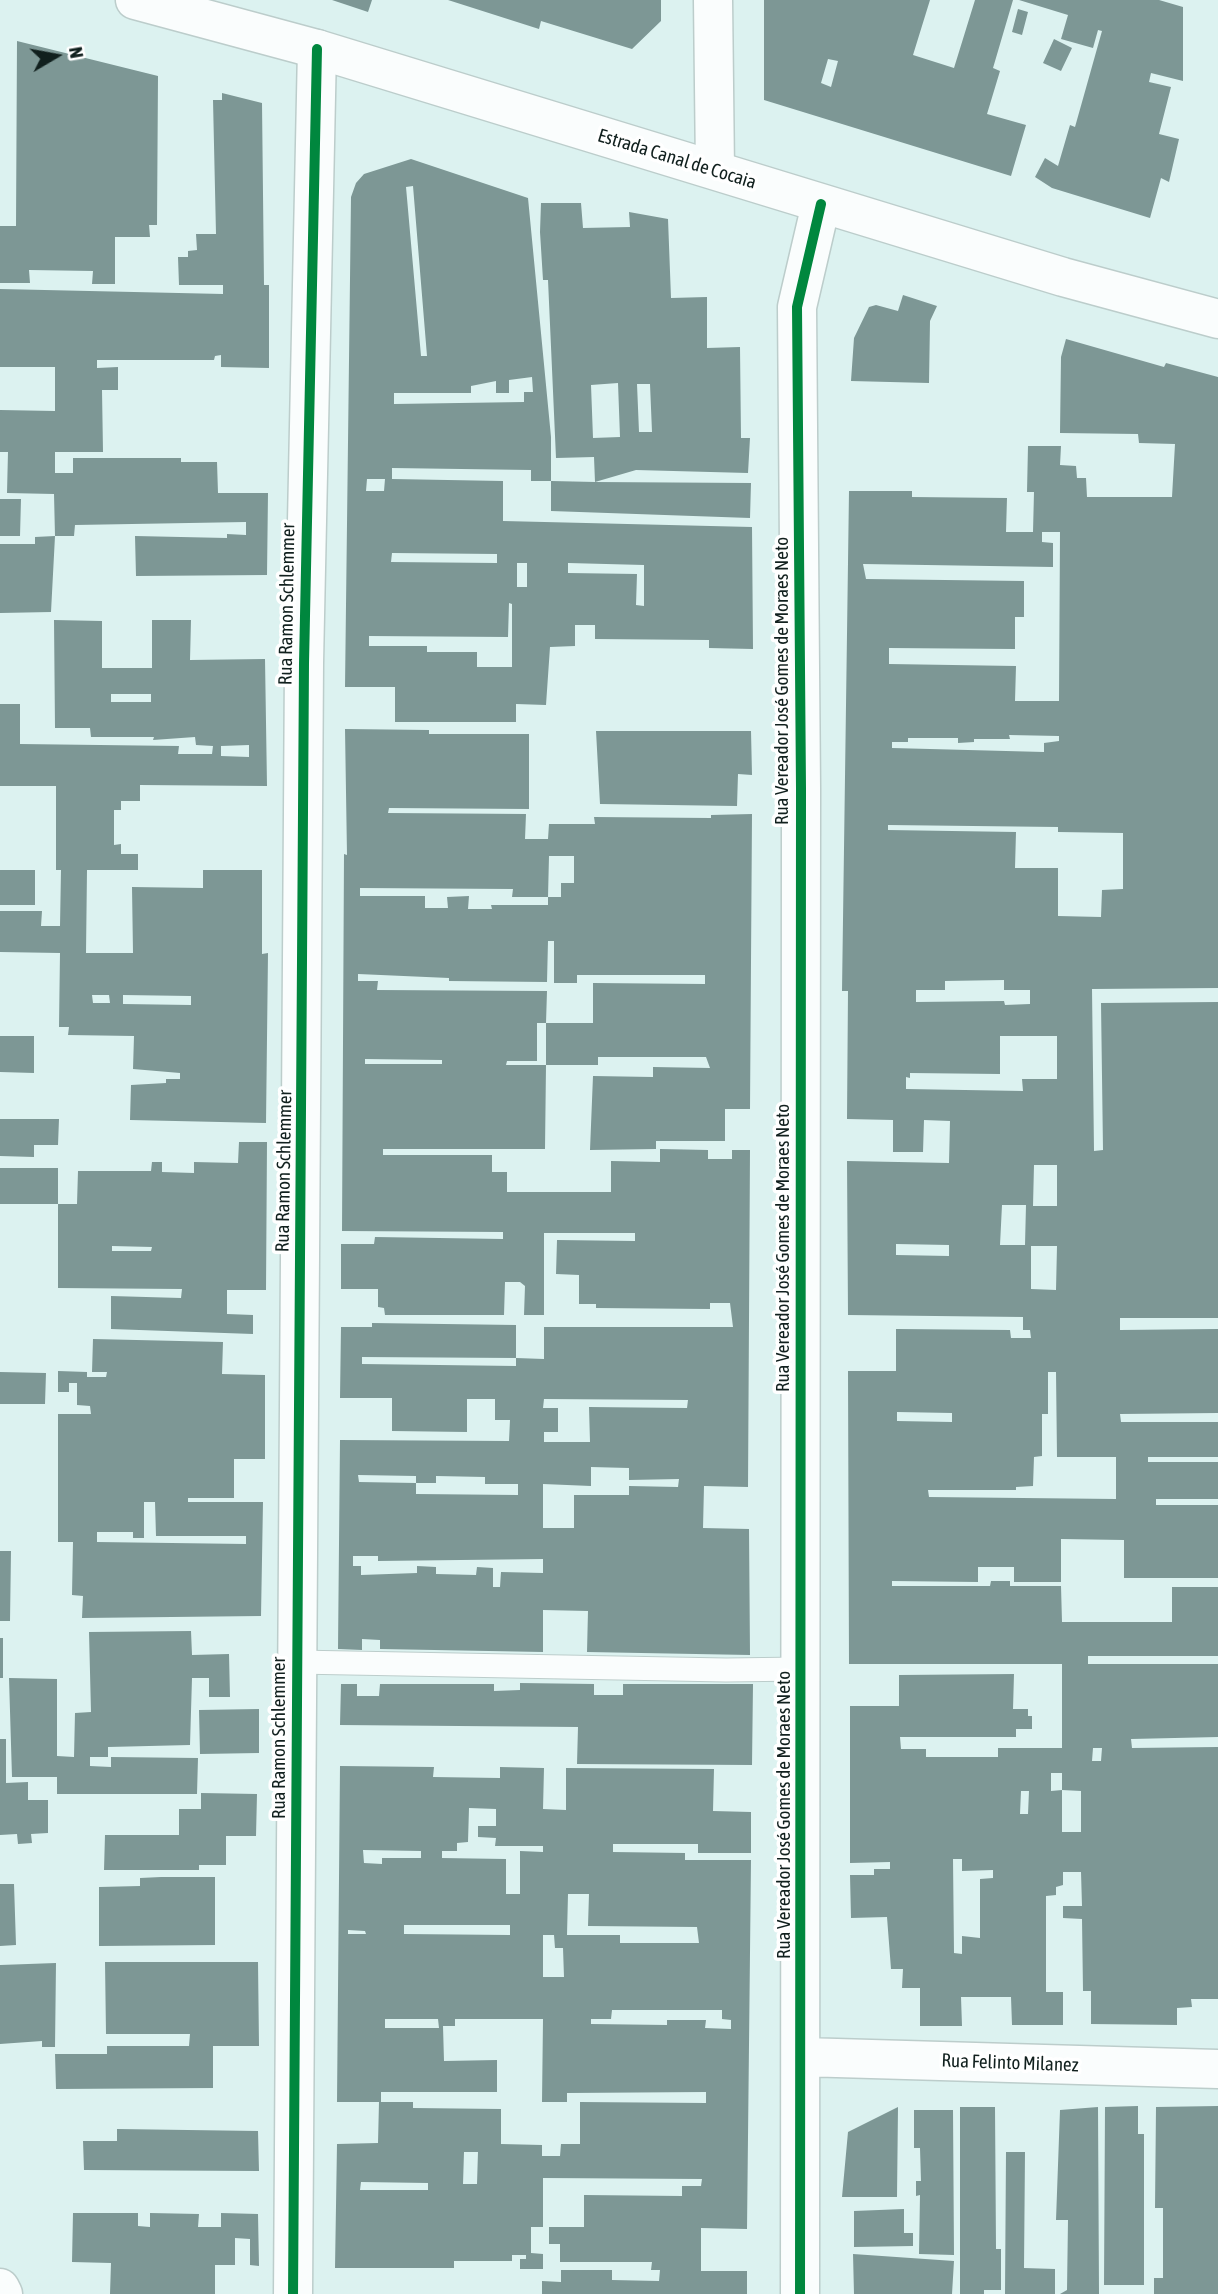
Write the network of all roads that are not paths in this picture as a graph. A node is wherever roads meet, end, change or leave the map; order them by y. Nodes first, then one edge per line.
1 (135, 0) edge
2 (713, 0) edge
3 (208, 9) edge
4 (317, 49) junction
5 (715, 170) junction
6 (821, 204) junction
7 (1218, 320) edge
8 (296, 1662) junction
9 (801, 1668) junction
10 (802, 2057) junction
11 (1218, 2069) edge
12 (0, 2287) edge
13 (3, 2294) edge
14 (293, 2294) edge
15 (800, 2294) edge

1 - 3 street, Estrada Canal de Cocaia
2 - 5 street
3 - 4 street, Estrada Canal de Cocaia
4 - 5 street, Estrada Canal de Cocaia
4 - 8 street, Rua Ramon Schlemmer
5 - 6 street, Estrada Canal de Cocaia
6 - 7 street, Estrada Canal de Cocaia
6 - 9 street, Rua Vereador José Gomes de Moraes Neto
8 - 9 lane
8 - 14 street, Rua Ramon Schlemmer
9 - 10 street, Rua Vereador José Gomes de Moraes Neto
10 - 11 street, Rua Felinto Milanez
10 - 15 street, Rua Vereador José Gomes de Moraes Neto
12 - 13 street

